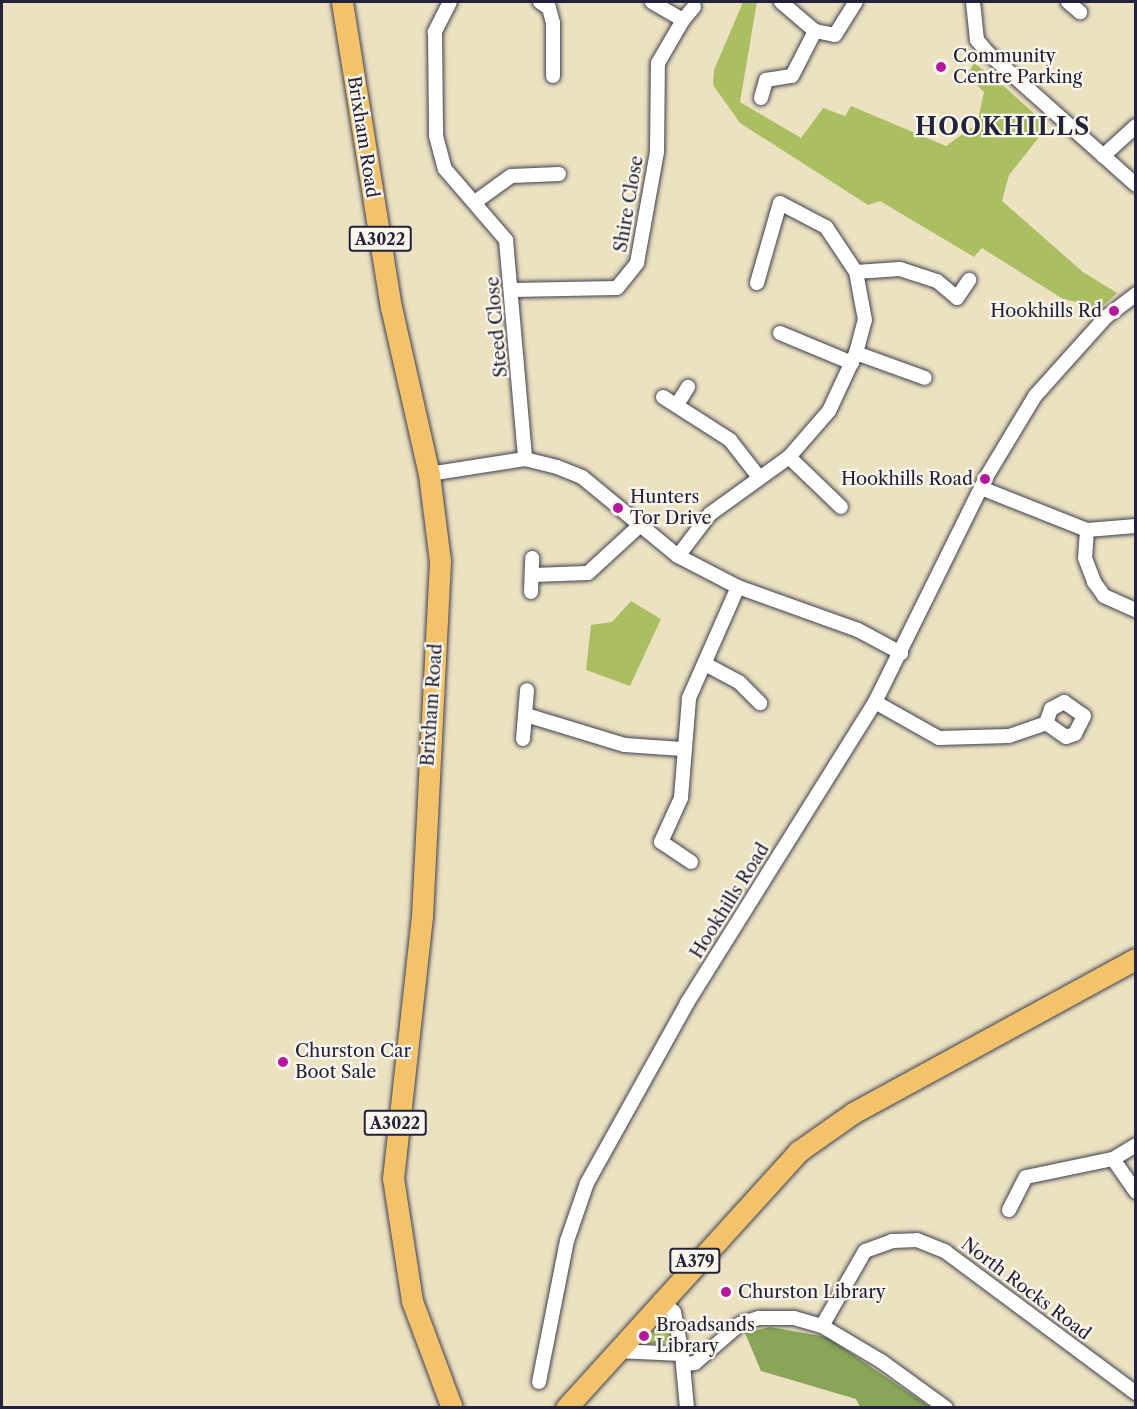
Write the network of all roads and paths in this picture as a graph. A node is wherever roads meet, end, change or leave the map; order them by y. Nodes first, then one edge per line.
1 (342, 2) edge
2 (450, 2) edge
3 (540, 2) edge
4 (652, 2) edge
5 (781, 2) edge
6 (856, 2) edge
7 (973, 2) edge
8 (1068, 2) edge
9 (694, 7) dead end
10 (1080, 12) dead end
11 (682, 20) junction
12 (815, 31) junction
13 (553, 76) dead end
14 (762, 98) dead end
15 (1136, 126) edge
16 (1103, 156) junction
17 (559, 174) dead end
18 (1136, 185) edge
19 (475, 202) junction
20 (856, 272) junction
21 (969, 280) dead end
22 (757, 283) dead end
23 (512, 290) junction
24 (1136, 294) edge
25 (780, 333) dead end
26 (854, 358) junction
27 (925, 378) dead end
28 (688, 387) dead end
29 (663, 397) dead end
30 (678, 404) junction
31 (789, 457) junction
32 (525, 459) junction
33 (429, 474) junction
34 (758, 476) junction
35 (981, 488) junction
36 (841, 507) dead end
37 (1136, 525) edge
38 (638, 527) junction
39 (1087, 530) junction
40 (678, 556) junction
41 (532, 558) dead end
42 (533, 575) junction
43 (738, 587) junction
44 (531, 592) dead end
45 (1136, 610) edge
46 (901, 653) junction
47 (705, 664) junction
48 (527, 690) dead end
49 (874, 702) junction
50 (760, 703) dead end
51 (526, 715) junction
52 (1046, 723) dead end
53 (523, 739) dead end
54 (682, 749) junction
55 (648, 835) dead end
56 (661, 842) junction
57 (692, 862) dead end
58 (1136, 959) edge
59 (1136, 1145) edge
60 (1113, 1159) junction
61 (1136, 1192) edge
62 (1009, 1210) dead end
63 (660, 1300) junction
64 (822, 1326) junction
65 (617, 1351) junction
66 (683, 1359) junction
67 (539, 1382) dead end
68 (1136, 1393) edge
69 (452, 1407) edge
70 (566, 1407) edge
71 (687, 1407) edge
72 (946, 1407) edge

1 - 33 main road, Brixham Road / A3022
2 - 19 street, Steed Close
3 - 13 street
4 - 11 street
5 - 12 street
6 - 12 street
7 - 16 street
8 - 10 street
9 - 11 street, Shire Close
11 - 23 street, Shire Close
12 - 14 street
15 - 16 street
16 - 18 street
17 - 19 street
19 - 23 street, Steed Close
20 - 21 street
20 - 22 street
20 - 26 street
23 - 32 street, Steed Close
24 - 35 street, Hookhills Road
25 - 26 street
26 - 27 street
26 - 31 street
28 - 30 street
29 - 30 street
30 - 34 street
31 - 34 street
31 - 36 street
32 - 33 street
32 - 38 street
33 - 69 main road, Brixham Road / A3022
34 - 40 street
35 - 39 street
35 - 46 street, Hookhills Road
37 - 39 street
38 - 40 street
38 - 42 street
39 - 45 street
40 - 43 street
41 - 42 street
42 - 44 street
43 - 46 street
43 - 47 street
46 - 49 street, Hookhills Road
47 - 50 street
47 - 54 street
48 - 51 street
49 - 52 street
49 - 67 street, Hookhills Road
51 - 53 street
51 - 54 street
54 - 56 street
55 - 56 street
56 - 57 street
58 - 63 main road, A379
59 - 60 street
60 - 61 street
60 - 62 street
63 - 65 main road, A379
63 - 66 street
64 - 66 street
64 - 68 street, North Rocks Road
64 - 72 street
65 - 66 street
65 - 70 main road, A379
66 - 71 street

